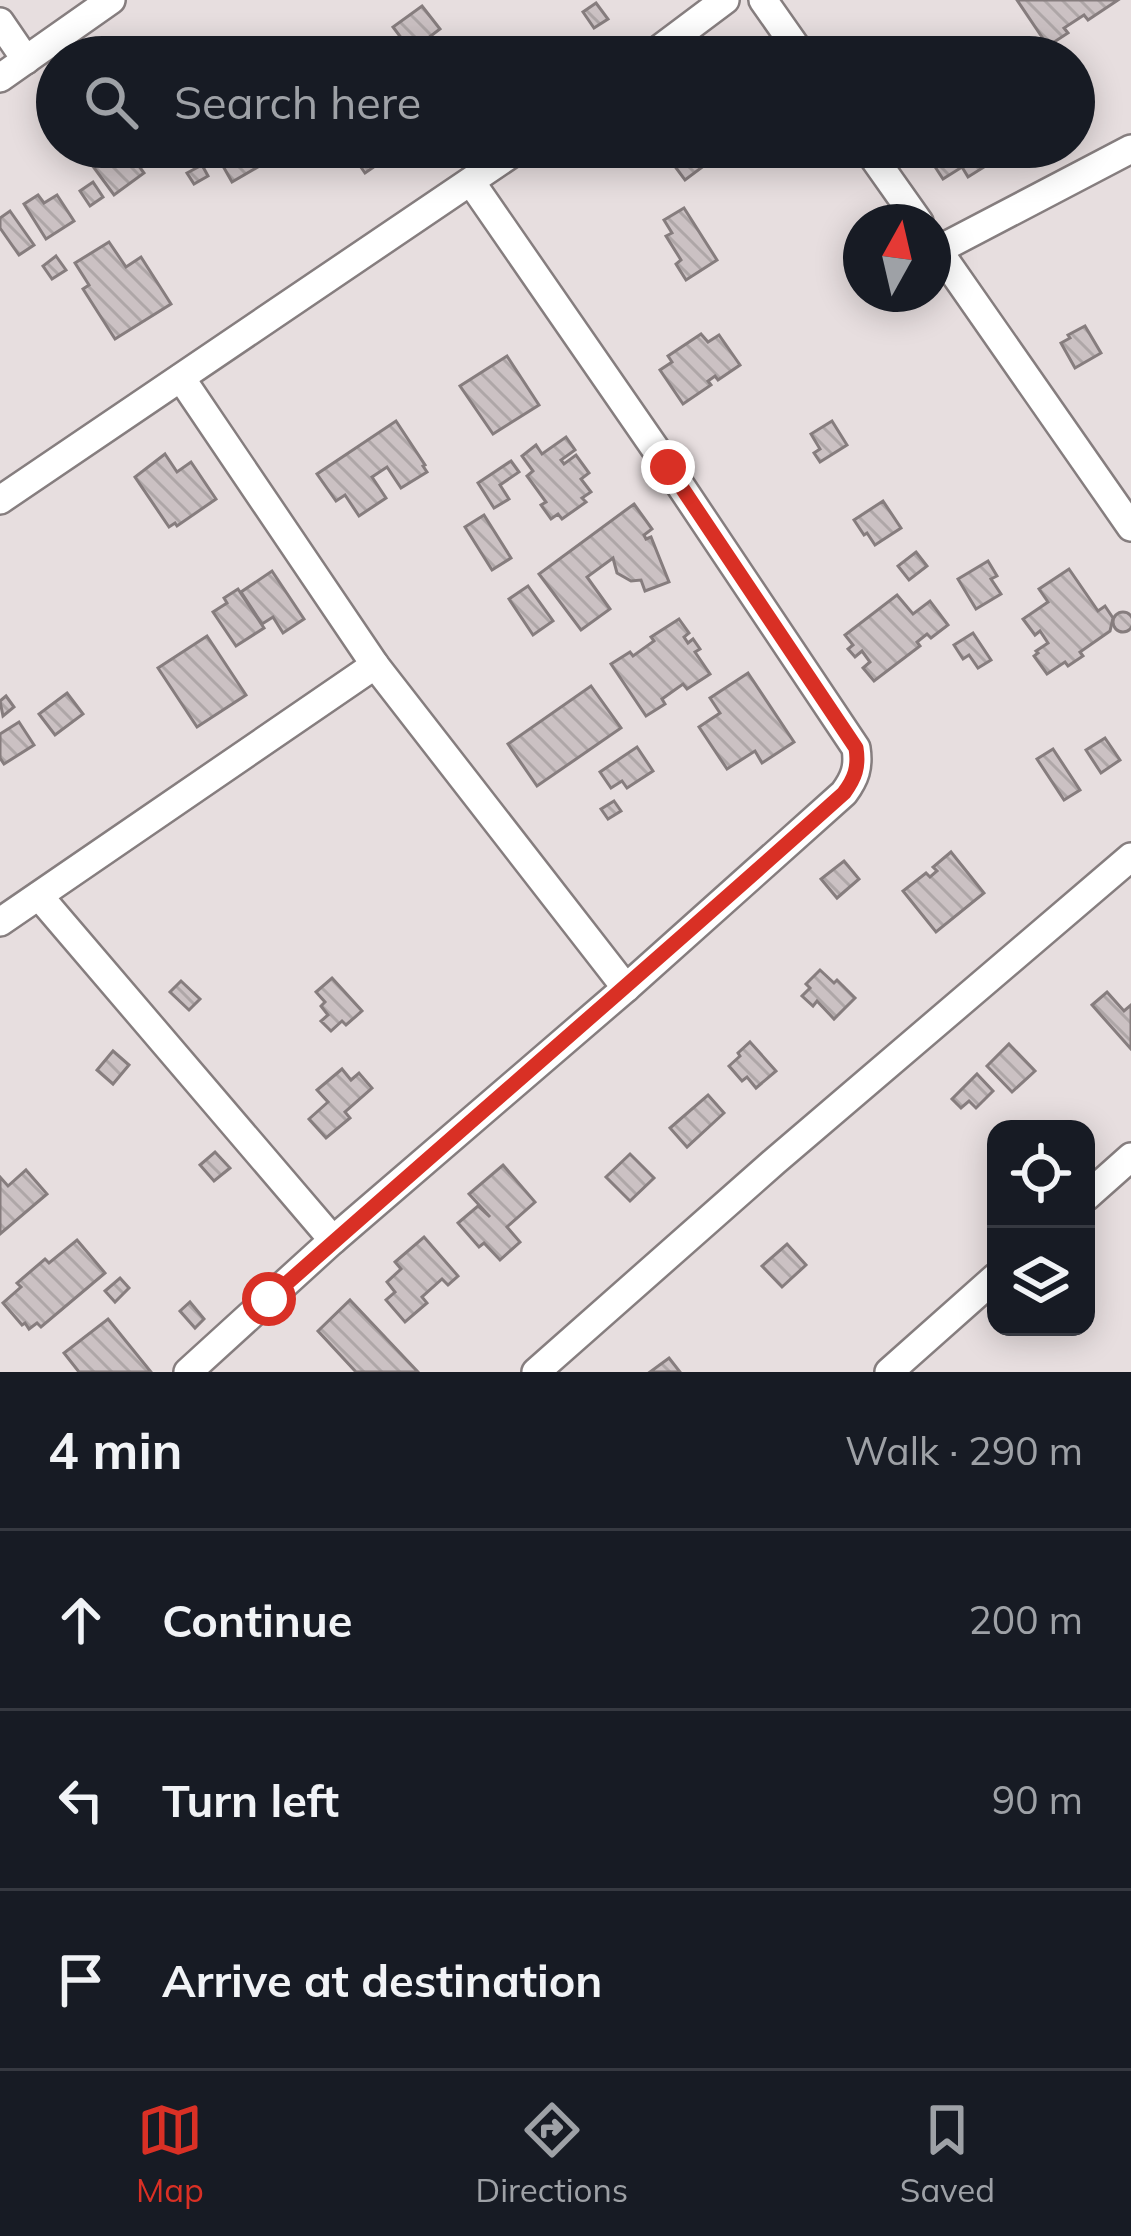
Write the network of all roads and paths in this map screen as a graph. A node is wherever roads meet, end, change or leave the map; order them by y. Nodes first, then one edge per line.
1 (111, 0) edge
2 (724, 0) edge
3 (764, 0) edge
4 (0, 22) edge
5 (60, 36) edge
6 (677, 36) edge
7 (789, 36) edge
8 (36, 53) edge
9 (26, 60) junction
10 (0, 78) edge
11 (1131, 149) edge
12 (1095, 167) edge
13 (491, 168) edge
14 (881, 168) edge
15 (1093, 168) edge
16 (471, 182) junction
17 (906, 204) edge
18 (951, 239) edge
19 (951, 268) edge
20 (181, 378) junction
21 (0, 500) edge
22 (1131, 527) edge
23 (375, 665) junction
24 (1131, 857) edge
25 (39, 896) junction
26 (0, 922) edge
27 (626, 988) junction
28 (1131, 1157) edge
29 (1095, 1189) edge
30 (333, 1240) junction
31 (987, 1285) edge
32 (188, 1372) edge
33 (536, 1372) edge
34 (889, 1372) edge

1 - 5 street
2 - 6 street
3 - 7 street
4 - 9 street
8 - 9 street
9 - 10 street
11 - 12 street
13 - 16 street
14 - 17 street
15 - 18 street
16 - 20 street
16 - 27 street
19 - 22 street
20 - 21 street
20 - 23 street
23 - 25 street
23 - 27 street
24 - 33 street
25 - 26 street
25 - 30 street
27 - 30 street
28 - 29 street
30 - 32 street
31 - 34 street

